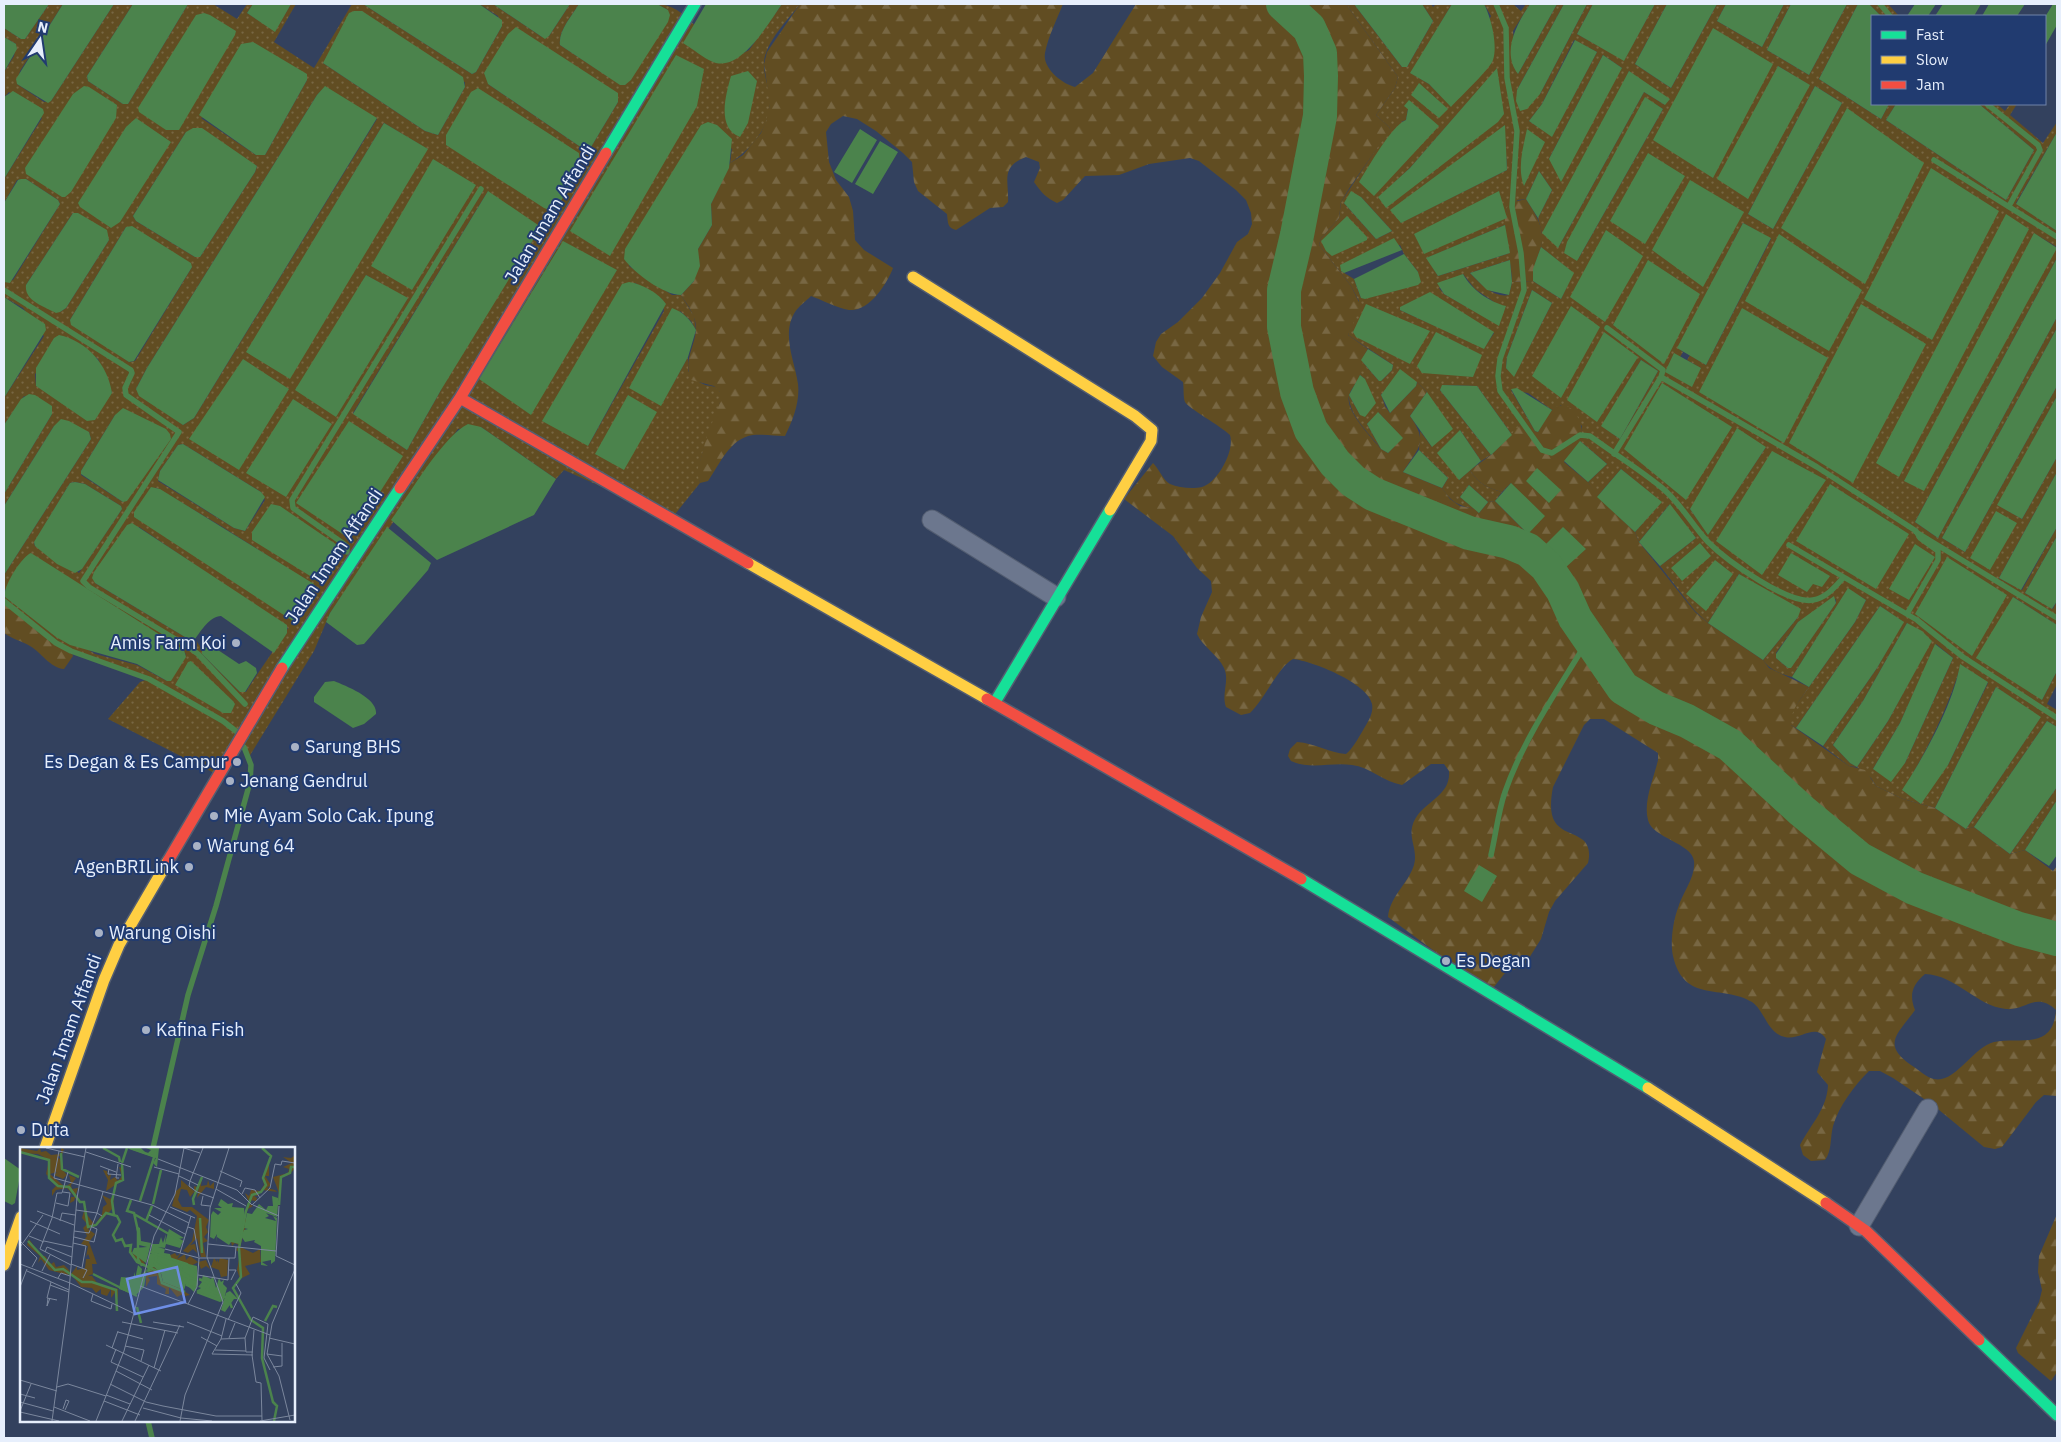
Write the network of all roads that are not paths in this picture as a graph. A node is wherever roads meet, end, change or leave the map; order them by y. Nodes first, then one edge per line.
1 (695, 4) edge
2 (912, 277) dead end
3 (460, 398) junction
4 (932, 520) dead end
5 (1056, 597) junction
6 (995, 702) junction
7 (1928, 1109) dead end
8 (45, 1147) edge
9 (20, 1221) edge
10 (1859, 1226) junction
11 (4, 1265) edge
12 (2057, 1415) edge

1 - 3 street, Jalan Imam Affandi
2 - 5 street
3 - 6 street
3 - 8 street, Jalan Imam Affandi
4 - 5 street
5 - 6 street
6 - 10 street
7 - 10 street
9 - 11 street
10 - 12 street

